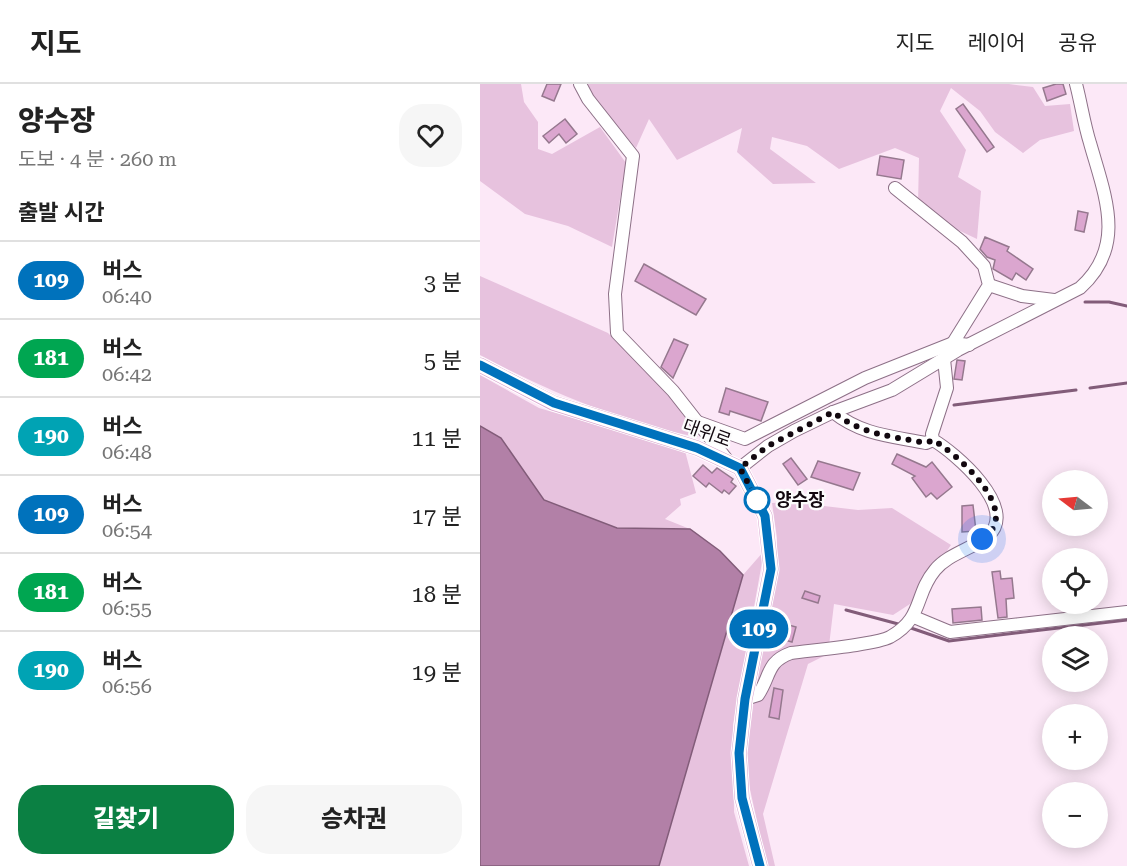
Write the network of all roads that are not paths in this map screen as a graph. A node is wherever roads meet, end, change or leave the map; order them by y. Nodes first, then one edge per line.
1 (580, 84) edge
2 (1076, 84) edge
3 (895, 188) dead end
4 (989, 285) junction
5 (1054, 300) junction
6 (953, 342) junction
7 (970, 345) junction
8 (944, 359) junction
9 (480, 365) edge
10 (833, 412) junction
11 (695, 420) junction
12 (933, 440) junction
13 (734, 464) junction
14 (1127, 612) edge
15 (908, 623) junction
16 (745, 699) junction
17 (760, 866) edge

1 - 11 street
2 - 5 street
3 - 4 street
4 - 5 street
4 - 6 street
5 - 7 street
6 - 7 street
6 - 11 street
7 - 8 street
8 - 10 street
8 - 12 street
9 - 13 main road, 대위로
10 - 12 street
10 - 13 street
11 - 13 street
12 - 15 street
13 - 16 main road, 대위로
14 - 15 street
15 - 16 street
16 - 17 main road, 대위로

